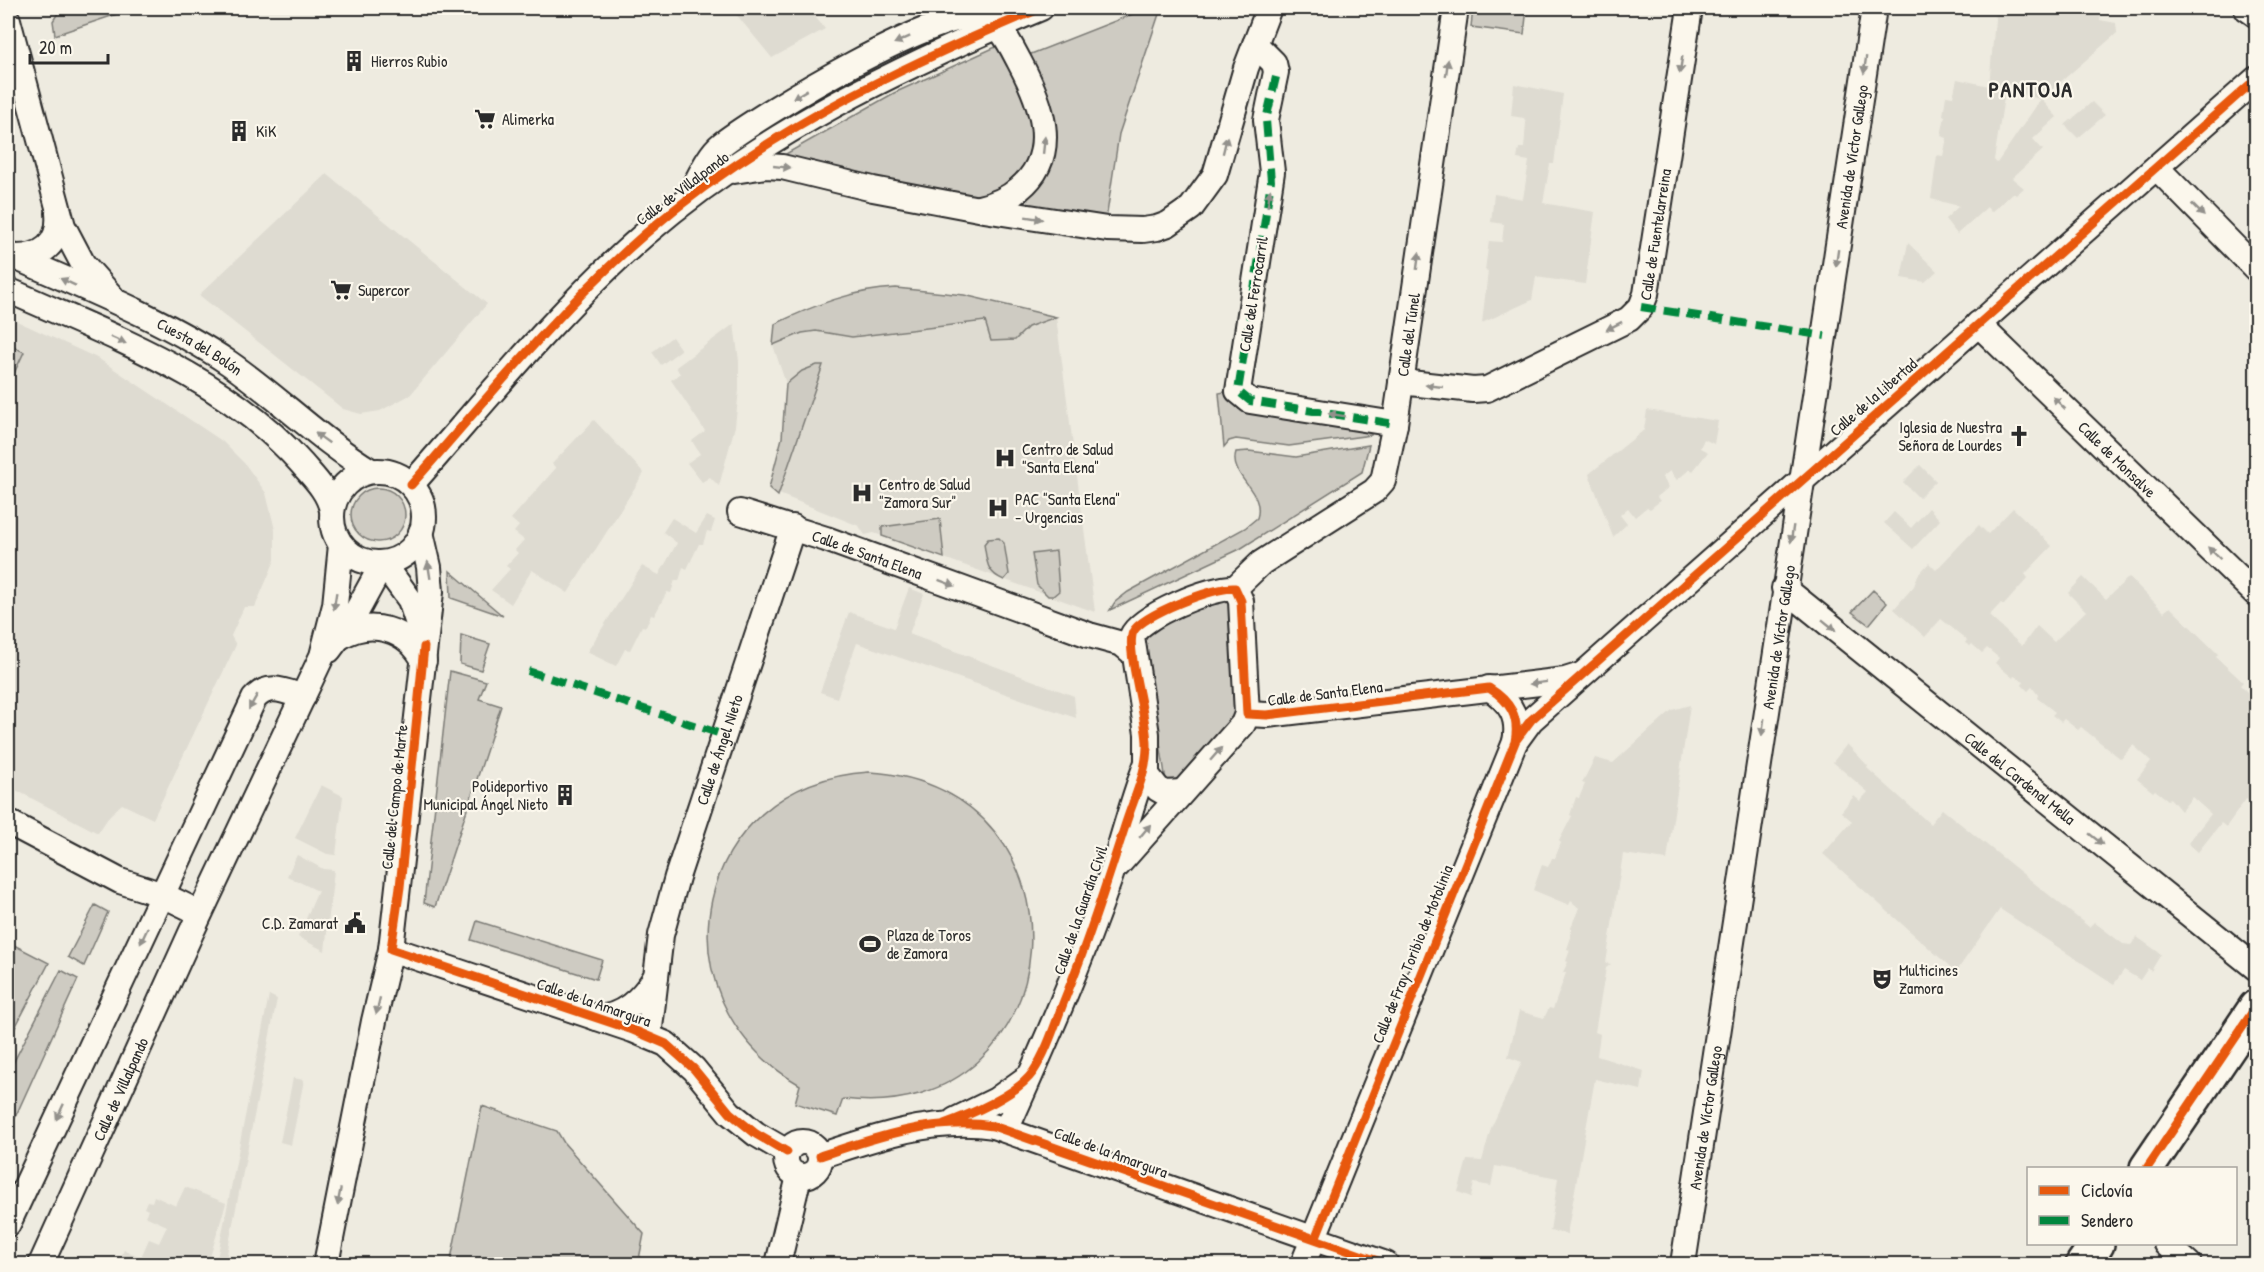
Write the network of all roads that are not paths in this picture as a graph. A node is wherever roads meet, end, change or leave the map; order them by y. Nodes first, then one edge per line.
1 (1041, 8) edge
2 (1269, 8) edge
3 (1456, 8) edge
4 (1690, 8) edge
5 (1874, 8) edge
6 (2247, 8) edge
7 (975, 11) edge
8 (2256, 15) edge
9 (8, 20) edge
10 (997, 26) junction
11 (1255, 44) junction
12 (2256, 80) edge
13 (2157, 168) junction
14 (724, 174) junction
15 (686, 202) junction
16 (976, 208) junction
17 (58, 210) junction
18 (10, 255) edge
19 (2256, 269) edge
20 (8, 290) edge
21 (132, 312) junction
22 (1978, 324) junction
23 (1401, 382) junction
24 (1395, 424) junction
25 (371, 471) junction
26 (1801, 481) junction
27 (411, 485) junction
28 (332, 510) junction
29 (740, 512) dead end
30 (793, 527) junction
31 (421, 532) junction
32 (341, 545) junction
33 (383, 563) junction
34 (1234, 588) junction
35 (1784, 588) junction
36 (2256, 594) edge
37 (340, 637) junction
38 (1133, 653) junction
39 (424, 654) junction
40 (322, 656) junction
41 (1586, 672) junction
42 (1489, 688) junction
43 (303, 697) junction
44 (1247, 714) junction
45 (1515, 742) junction
46 (1146, 765) junction
47 (1182, 792) junction
48 (8, 822) edge
49 (1112, 873) junction
50 (162, 895) junction
51 (200, 914) junction
52 (391, 949) junction
53 (2256, 968) edge
54 (656, 976) junction
55 (2256, 1007) edge
56 (597, 1018) junction
57 (649, 1036) junction
58 (694, 1069) junction
59 (1032, 1073) junction
60 (944, 1124) junction
61 (1006, 1130) junction
62 (787, 1152) junction
63 (820, 1156) junction
64 (2148, 1167) edge
65 (799, 1176) junction
66 (8, 1224) edge
67 (1315, 1239) junction
68 (2096, 1245) edge
69 (2167, 1245) edge
70 (41, 1264) edge
71 (326, 1264) edge
72 (778, 1264) edge
73 (1303, 1264) edge
74 (1386, 1264) edge
75 (1683, 1264) edge
76 (2083, 1264) edge
77 (2189, 1264) edge

1 - 10 street, Calle de Villalpando
2 - 11 street
23 -> 3 street, Calle del Túnel
4 -> 23 street, Calle de Fuentelarreina
5 -> 26 street, Avenida de Víctor Gallego
6 - 8 street
7 - 10 street, Calle de Villalpando
7 -> 15 street, Calle de Villalpando
9 - 17 street
10 - 14 street, Calle de Villalpando
16 -> 10 street
16 -> 11 street
24 -> 11 street, Calle del Ferrocarril
12 - 13 street, Calle de la Libertad
13 -> 19 street
13 - 22 street, Calle de la Libertad
14 - 15 street, Calle de Villalpando
14 -> 16 street
15 - 27 street, Calle de Villalpando
17 - 18 street
17 - 21 street
21 -> 18 street, Cuesta del Bolón
20 -> 28 street, Cuesta del Bolón
25 -> 21 street, Cuesta del Bolón
22 - 26 street, Calle de la Libertad
36 -> 22 street, Calle de Monsalve
23 - 24 street, Calle del Túnel
24 - 34 street, Calle del Túnel
25 - 27 street
25 - 28 street
26 -> 35 street, Avenida de Víctor Gallego
26 - 41 street, Calle de la Libertad
27 - 31 street
28 - 32 street
29 - 30 street, Calle de Santa Elena
30 -> 38 street, Calle de Santa Elena
30 - 54 street, Calle de Ángel Nieto
31 - 33 street
39 -> 31 street, Calle del Campo de Marte
32 - 33 street
32 -> 40 street, Calle de Villalpando
33 - 37 street, Calle de Villalpando
33 - 39 street, Calle del Campo de Marte
34 - 38 street
34 - 44 street, Calle de Santa Elena
35 -> 53 street, Calle del Cardenal Mella
35 -> 75 street, Avenida de Víctor Gallego
37 - 39 street, Calle de Villalpando
37 - 40 street, Calle de Villalpando
38 - 46 street, Calle de la Guardia Civil
39 - 52 street, Calle del Campo de Marte
40 - 43 street, Calle de Villalpando
41 -> 42 street, Calle de Santa Elena
41 - 45 street, Calle de la Libertad
42 - 44 street, Calle de Santa Elena
42 - 45 street, Calle de Fray Toribio de Motolinia
43 -> 50 street
43 - 51 street, Calle de Villalpando
47 -> 44 street, Calle de la Guardia Civil
45 - 67 street, Calle de Fray Toribio de Motolinia
46 - 47 street
46 - 49 street, Calle de la Guardia Civil
49 -> 47 street, Calle de la Guardia Civil
48 - 50 street
49 - 59 street, Calle de la Guardia Civil
50 - 51 street
50 -> 66 street
51 - 70 street, Calle de Villalpando
52 - 56 street, Calle de la Amargura
52 -> 71 street, Calle del Campo de Marte
54 - 56 street
54 - 57 street, Calle de Ángel Nieto
54 - 58 street, Calle de Ángel Nieto
55 - 64 street
56 - 57 street, Calle de la Amargura
57 - 58 street, Calle de la Amargura
58 - 62 street, Calle de la Amargura
59 - 60 street
59 - 61 street, Calle de la Guardia Civil
60 - 61 street, Calle de la Amargura
60 - 63 street, Calle de la Amargura
61 - 67 street, Calle de la Amargura
62 - 63 street
62 - 65 street
63 - 65 street
65 - 72 street
67 - 73 street, Calle de Fray Toribio de Motolinia
67 - 74 street, Calle de la Amargura
68 - 76 street
69 - 77 street

